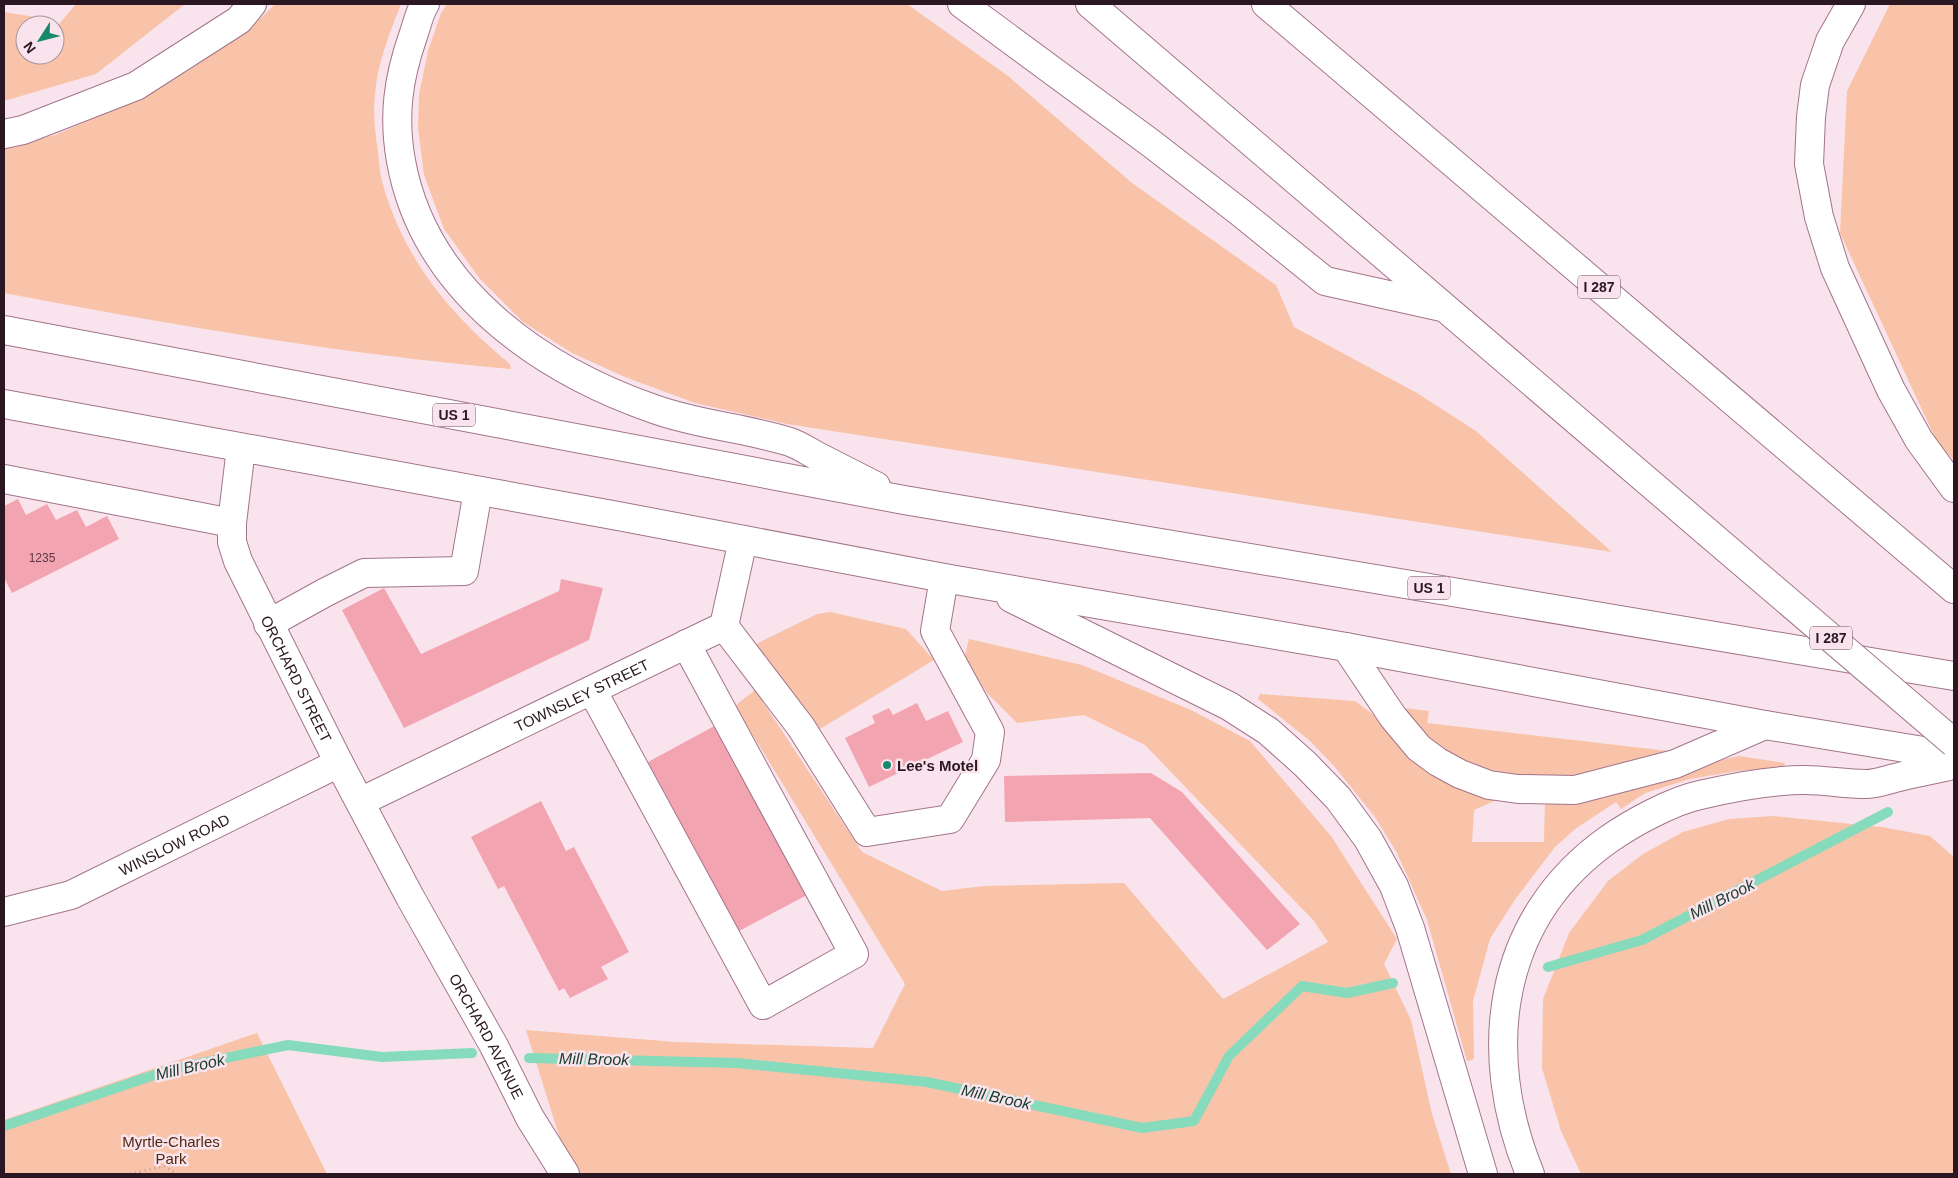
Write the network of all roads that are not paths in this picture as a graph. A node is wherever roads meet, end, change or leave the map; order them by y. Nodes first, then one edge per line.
1 (252, 4) edge
2 (425, 4) edge
3 (962, 4) edge
4 (1090, 4) edge
5 (1266, 4) edge
6 (1851, 4) edge
7 (4, 134) edge
8 (1446, 308) junction
9 (4, 330) edge
10 (4, 404) edge
11 (241, 448) junction
12 (4, 480) edge
13 (1954, 488) edge
14 (478, 491) junction
15 (904, 500) junction
16 (232, 523) junction
17 (743, 540) junction
18 (944, 578) junction
19 (983, 584) junction
20 (1954, 589) edge
21 (268, 624) junction
22 (724, 626) junction
23 (686, 644) junction
24 (1346, 647) junction
25 (1954, 676) edge
26 (592, 690) junction
27 (1765, 726) junction
28 (1954, 743) edge
29 (1954, 756) edge
30 (339, 764) junction
31 (1954, 765) edge
32 (360, 802) junction
33 (410, 897) joint
34 (4, 912) edge
35 (565, 1174) edge
36 (1483, 1174) edge
37 (1530, 1174) edge

1 - 7 main road
2 - 15 main road
3 - 8 main road
4 - 8 main road, I 287
5 - 20 main road, I 287
6 - 13 main road
8 - 28 main road, I 287, bridge
9 - 15 main road, US 1
10 - 11 main road
11 - 14 main road
11 - 16 main road, ORCHARD STREET
12 - 16 main road
14 - 17 main road
14 - 21 main road
15 - 25 main road, US 1
16 - 21 main road, ORCHARD STREET
17 - 18 main road
17 - 22 main road
18 - 19 main road
18 - 22 main road
19 - 24 main road
19 - 36 main road
21 - 30 main road, ORCHARD STREET
22 - 23 main road, TOWNSLEY STREET
23 - 26 main road, TOWNSLEY STREET
23 - 26 main road
24 - 27 main road
24 - 27 main road
26 - 32 main road, TOWNSLEY STREET
27 - 29 main road
30 - 32 main road, ORCHARD STREET
30 - 34 main road, WINSLOW ROAD
31 - 37 main road
32 - 33 main road, ORCHARD STREET
33 - 35 main road, ORCHARD AVENUE

